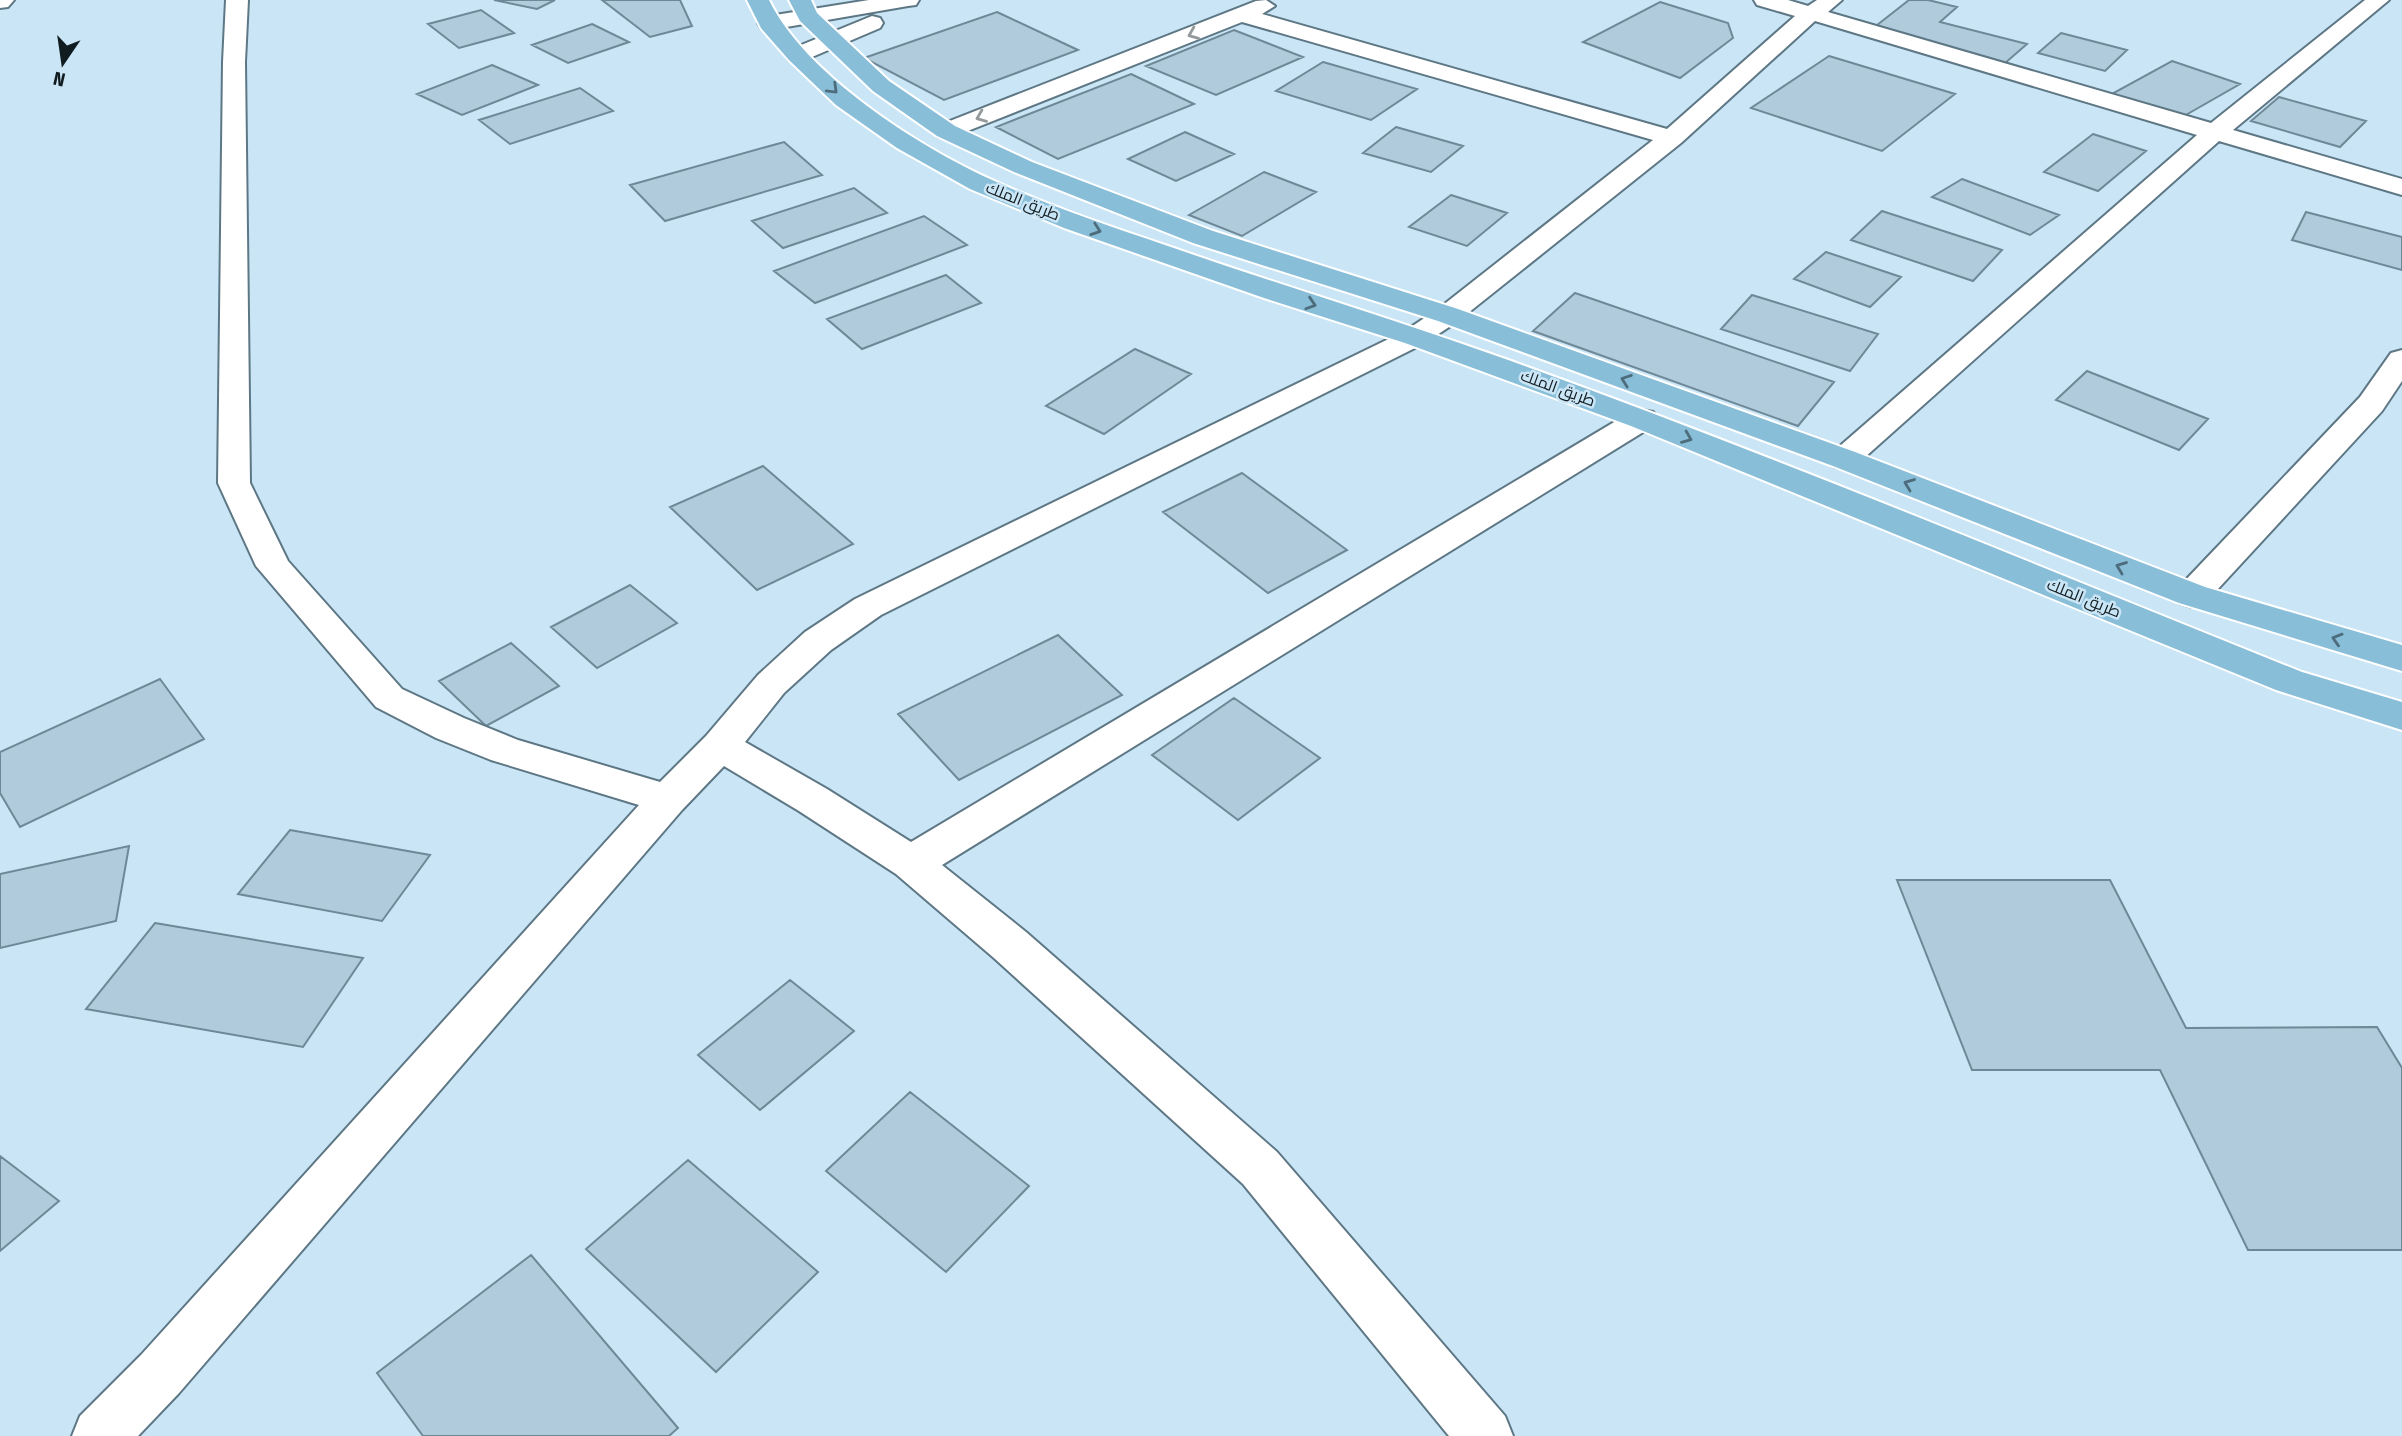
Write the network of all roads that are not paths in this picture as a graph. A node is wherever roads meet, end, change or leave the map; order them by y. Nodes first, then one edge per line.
1 (237, 0) edge
2 (908, 0) edge
3 (925, 0) edge
4 (1279, 0) edge
5 (1765, 0) edge
6 (2378, 0) edge
7 (2391, 0) edge
8 (2402, 3) edge
9 (1820, 7) edge
10 (804, 8) edge
11 (764, 11) edge
12 (1241, 15) junction
13 (834, 40) junction
14 (797, 55) junction
15 (946, 131) junction
16 (2214, 133) junction
17 (1672, 138) junction
18 (2402, 187) edge
19 (1448, 316) junction
20 (1415, 337) junction
21 (2402, 359) edge
22 (2371, 404) junction
23 (2402, 412) edge
24 (1642, 419) junction
25 (1844, 459) junction
26 (2192, 595) junction
27 (2395, 656) edge
28 (2397, 714) edge
29 (720, 747) junction
30 (668, 799) junction
31 (911, 863) junction
32 (100, 1436) edge
33 (1485, 1436) edge

1 - 30 street
2 - 10 street
3 - 13 street
4 - 12 street
5 - 9 street
6 - 16 street
7 - 8 street
9 - 16 street
9 - 17 street
10 - 11 street
10 - 13 main road, طريق الملك
11 - 14 main road, طريق الملك
12 -> 15 street
12 - 17 street
13 - 14 street
13 - 15 main road, طريق الملك
14 -> 20 main road, طريق الملك
15 - 19 main road, طريق الملك
16 - 18 street
16 - 25 street
17 - 19 street
19 - 20 street
25 -> 19 main road, طريق الملك
20 - 24 main road, طريق الملك
20 - 29 street
21 - 22 street
22 - 23 street
22 - 26 street
24 -> 28 main road, طريق الملك
24 - 31 street
26 -> 25 main road, طريق الملك
27 -> 26 main road, طريق الملك
27 - 28 main road
29 - 30 street
29 - 31 street
30 - 32 street
31 - 33 street

